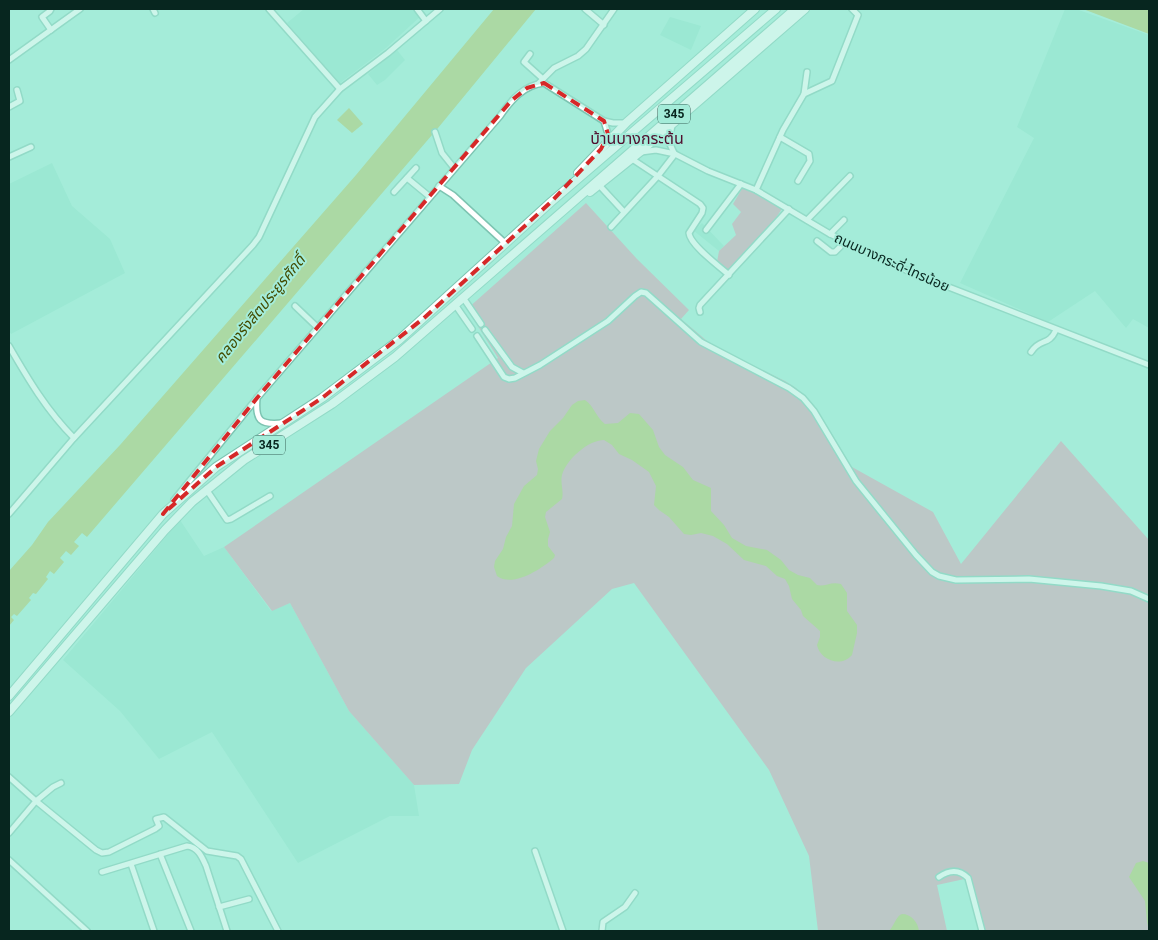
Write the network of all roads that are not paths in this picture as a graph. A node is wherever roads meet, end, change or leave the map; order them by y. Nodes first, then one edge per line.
1 (50, 9) edge
2 (80, 9) edge
3 (268, 9) edge
4 (417, 9) edge
5 (440, 9) edge
6 (585, 9) edge
7 (614, 9) edge
8 (755, 9) edge
9 (776, 9) edge
10 (795, 9) edge
11 (805, 9) edge
12 (852, 9) edge
13 (426, 21) junction
14 (604, 25) junction
15 (51, 30) junction
16 (530, 54) dead end
17 (9, 60) edge
18 (807, 72) dead end
19 (541, 81) junction
20 (340, 89) junction
21 (17, 90) dead end
22 (804, 94) junction
23 (9, 107) edge
24 (604, 121) junction
25 (627, 122) junction
26 (672, 125) junction
27 (435, 132) dead end
28 (780, 137) junction
29 (31, 147) dead end
30 (601, 150) junction
31 (640, 152) junction
32 (675, 154) junction
33 (9, 157) edge
34 (632, 159) junction
35 (416, 168) dead end
36 (454, 168) junction
37 (658, 176) junction
38 (850, 176) dead end
39 (407, 178) junction
40 (798, 181) dead end
41 (741, 184) junction
42 (439, 186) junction
43 (600, 186) junction
44 (756, 190) junction
45 (394, 192) dead end
46 (430, 197) junction
47 (552, 202) junction
48 (790, 209) junction
49 (561, 212) junction
50 (624, 212) junction
51 (806, 220) junction
52 (844, 220) dead end
53 (611, 227) dead end
54 (706, 230) dead end
55 (830, 234) junction
56 (817, 241) dead end
57 (845, 242) junction
58 (505, 243) junction
59 (729, 275) junction
60 (464, 299) junction
61 (296, 306) dead end
62 (456, 306) junction
63 (700, 312) dead end
64 (481, 324) dead end
65 (317, 327) junction
66 (472, 329) dead end
67 (485, 330) dead end
68 (1056, 330) junction
69 (477, 336) dead end
70 (9, 346) edge
71 (1031, 352) dead end
72 (1149, 365) edge
73 (523, 373) junction
74 (256, 398) junction
75 (283, 423) junction
76 (74, 438) junction
77 (206, 489) junction
78 (270, 496) dead end
79 (9, 514) edge
80 (163, 514) junction
81 (1149, 599) edge
82 (9, 696) edge
83 (9, 712) edge
84 (9, 777) edge
85 (61, 783) dead end
86 (36, 801) junction
87 (9, 833) edge
88 (535, 851) dead end
89 (160, 854) junction
90 (9, 860) edge
91 (131, 864) junction
92 (102, 872) dead end
93 (939, 877) dead end
94 (635, 894) dead end
95 (249, 899) dead end
96 (220, 907) junction
97 (87, 931) edge
98 (154, 931) edge
99 (191, 931) edge
100 (227, 931) edge
101 (278, 931) edge
102 (563, 931) edge
103 (602, 931) edge
104 (982, 931) edge

1 - 15 street
2 - 15 street
3 - 20 street
4 - 13 street
5 - 13 street
6 - 14 street
7 - 14 street
8 - 25 main road
9 - 47 main road, 345
10 - 49 main road, 345
11 - 26 main road
12 - 22 street
13 - 20 street
14 - 19 street
15 - 17 street
16 - 19 street
18 - 22 street
19 - 24 street
19 - 36 street
20 - 76 street
21 - 23 street
22 - 28 street
24 - 25 street
24 - 30 street
25 - 30 main road
26 - 31 main road
26 - 32 street
27 - 36 street
28 - 40 street
28 - 44 street
29 - 33 street
30 - 47 main road
31 - 32 street, ถนนบางกระดี่-ไทรน้อย
31 - 34 main road
32 - 37 street
32 - 41 street, ถนนบางกระดี่-ไทรน้อย
34 - 37 street
34 - 43 main road
35 - 39 street
36 - 42 street
37 - 50 street
37 - 59 street
38 - 51 street
39 - 45 street
39 - 46 street
41 - 44 street, ถนนบางกระดี่-ไทรน้อย
41 - 54 street
42 - 46 street
42 - 58 street
43 - 49 main road
43 - 50 street
44 - 48 street, ถนนบางกระดี่-ไทรน้อย
46 - 65 street
47 - 58 main road, 345
48 - 51 street, ถนนบางกระดี่-ไทรน้อย
48 - 59 street
49 - 60 main road, 345
50 - 53 street
51 - 55 street, ถนนบางกระดี่-ไทรน้อย
52 - 55 street
55 - 57 street, ถนนบางกระดี่-ไทรน้อย
56 - 57 street
57 - 68 street, ถนนบางกระดี่-ไทรน้อย
58 - 75 main road, 345
59 - 63 street
60 - 62 main road, 345
60 - 64 street
61 - 65 street
62 - 66 street
62 - 77 main road, 345
65 - 74 street
67 - 73 street
68 - 71 street
68 - 72 street, ถนนบางกระดี่-ไทรน้อย
69 - 73 street
70 - 76 street
73 - 81 street
74 - 75 street
74 - 80 street
75 - 80 main road, 345
76 - 79 street
77 - 78 street
77 - 83 main road, 345
80 - 82 main road, 345
84 - 86 street
85 - 86 street
86 - 87 street
86 - 101 street
88 - 102 street
89 - 91 street
89 - 96 street
89 - 99 street
90 - 97 street
91 - 92 street
91 - 98 street
93 - 104 street
94 - 103 street
95 - 96 street
96 - 100 street

